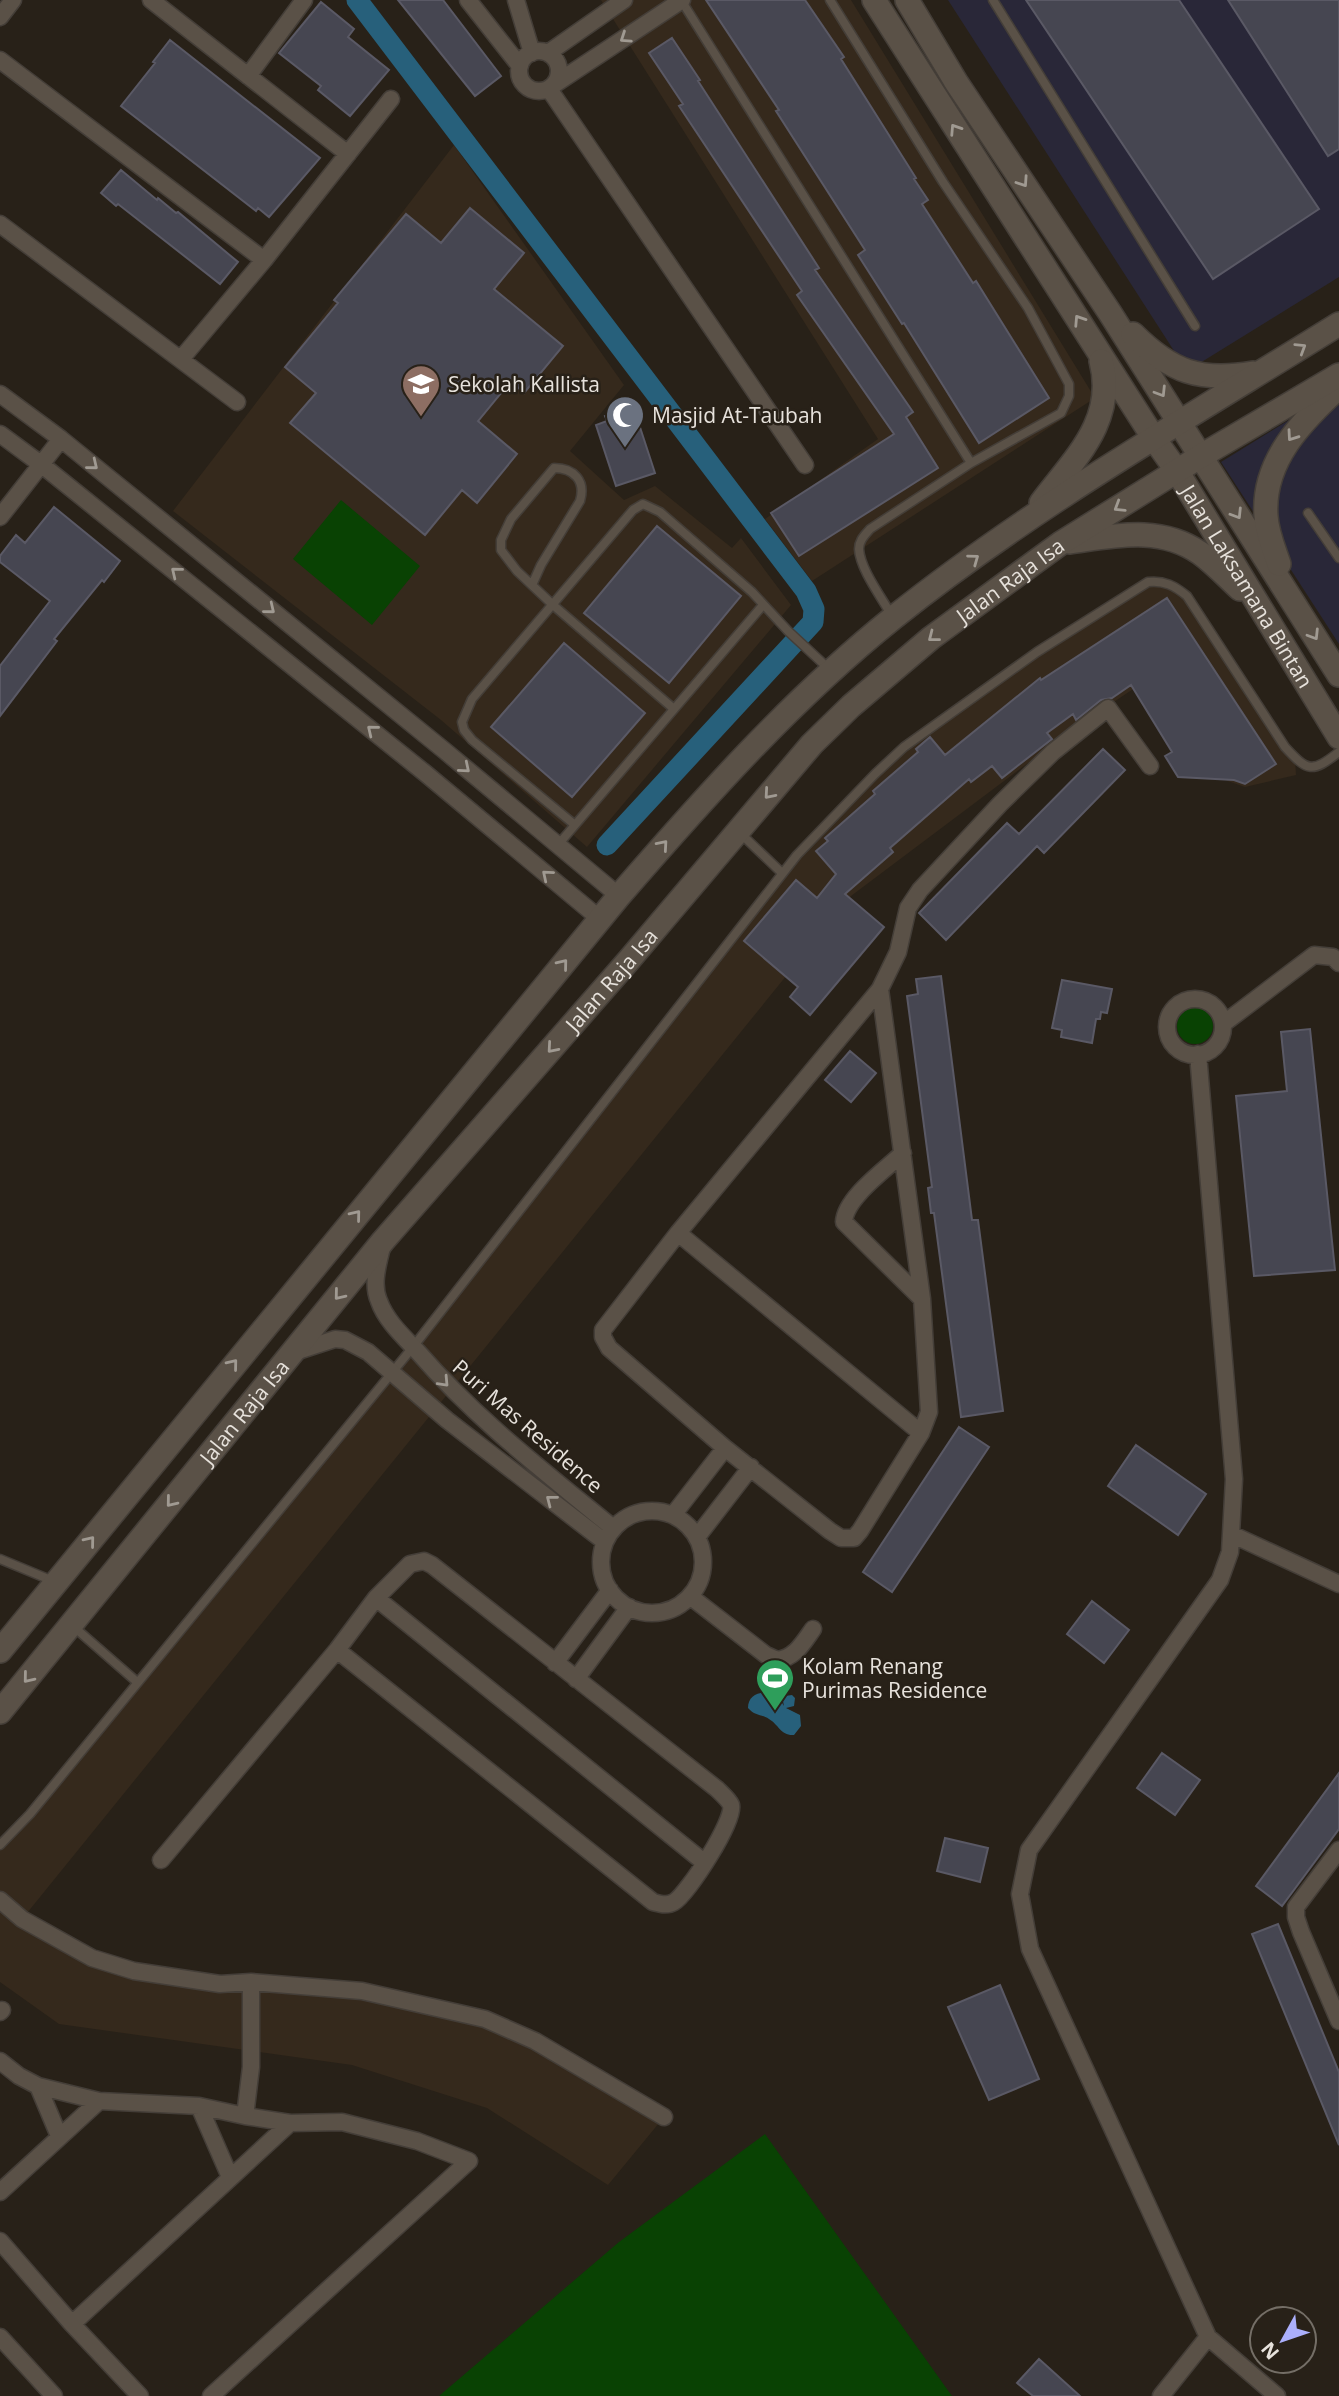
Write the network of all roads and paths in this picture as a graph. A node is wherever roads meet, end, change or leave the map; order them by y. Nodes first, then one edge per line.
1 (13, 0) edge
2 (151, 0) edge
3 (303, 0) edge
4 (468, 0) edge
5 (516, 0) edge
6 (624, 0) edge
7 (681, 0) edge
8 (830, 0) edge
9 (874, 0) edge
10 (907, 0) edge
11 (993, 0) edge
12 (0, 17) edge
13 (540, 53) junction
14 (0, 60) edge
15 (520, 66) junction
16 (248, 76) junction
17 (552, 86) junction
18 (391, 99) dead end
19 (348, 154) junction
20 (0, 224) edge
21 (264, 260) junction
22 (1110, 313) junction
23 (1339, 324) edge
24 (1195, 326) dead end
25 (1098, 349) junction
26 (181, 359) junction
27 (1265, 370) junction
28 (1339, 375) edge
29 (1339, 387) edge
30 (0, 394) edge
31 (237, 402) dead end
32 (1180, 423) junction
33 (0, 434) edge
34 (61, 439) junction
35 (1154, 440) junction
36 (1201, 456) junction
37 (971, 463) junction
38 (42, 465) junction
39 (805, 466) dead end
40 (1177, 471) junction
41 (1308, 513) dead end
42 (0, 517) edge
43 (1031, 517) junction
44 (1061, 543) junction
45 (1339, 558) edge
46 (532, 585) junction
47 (1288, 594) junction
48 (553, 605) junction
49 (763, 605) junction
50 (1259, 605) junction
51 (893, 619) junction
52 (831, 671) junction
53 (1339, 675) edge
54 (674, 709) junction
55 (1339, 737) edge
56 (445, 751) junction
57 (1339, 752) edge
58 (1150, 766) dead end
59 (425, 773) junction
60 (575, 825) junction
61 (737, 830) junction
62 (557, 846) junction
63 (782, 873) junction
64 (618, 896) junction
65 (600, 919) junction
66 (1339, 963) edge
67 (880, 989) junction
68 (1223, 1024) junction
69 (1198, 1054) junction
70 (903, 1153) junction
71 (678, 1233) junction
72 (383, 1241) junction
73 (922, 1299) junction
74 (413, 1347) junction
75 (291, 1353) junction
76 (392, 1372) junction
77 (921, 1433) junction
78 (725, 1448) junction
79 (164, 1449) junction
80 (751, 1467) junction
81 (194, 1474) junction
82 (673, 1515) junction
83 (1231, 1534) junction
84 (609, 1535) junction
85 (697, 1538) junction
86 (0, 1559) edge
87 (56, 1582) junction
88 (1339, 1584) edge
89 (610, 1590) junction
90 (691, 1597) junction
91 (376, 1598) junction
92 (629, 1607) junction
93 (72, 1626) junction
94 (813, 1629) dead end
95 (337, 1650) junction
96 (0, 1651) edge
97 (555, 1663) junction
98 (576, 1679) junction
99 (137, 1682) junction
100 (0, 1712) edge
101 (0, 1845) edge
102 (1339, 1850) edge
103 (161, 1860) dead end
104 (705, 1863) junction
105 (1339, 1868) edge
106 (1322, 1872) junction
107 (0, 1900) edge
108 (251, 1982) junction
109 (1334, 1995) edge
110 (1339, 2021) edge
111 (0, 2061) edge
112 (38, 2086) junction
113 (99, 2101) junction
114 (199, 2106) junction
115 (245, 2116) junction
116 (664, 2117) dead end
117 (289, 2123) junction
118 (59, 2136) junction
119 (230, 2177) junction
120 (0, 2192) edge
121 (0, 2241) edge
122 (72, 2324) junction
123 (1208, 2337) junction
124 (2, 2342) edge
125 (54, 2396) edge
126 (140, 2396) edge
127 (211, 2396) edge
128 (1161, 2396) edge
129 (1277, 2396) edge

1 - 12 street
2 - 16 street
3 - 16 street
4 - 15 street
5 - 13 street
6 - 13 street
7 -> 17 street
7 - 37 lane
8 - 37 lane
25 -> 9 main road, Jalan Laksamana Bintan
10 -> 22 main road
11 - 24 lane
13 - 15 street
13 - 17 street
14 - 21 street
15 - 17 street
16 - 19 street
17 - 39 street
18 - 19 street
19 - 21 street
20 - 26 street
21 - 26 street
22 - 27 main road
22 -> 32 main road, Jalan Laksamana Bintan
27 -> 23 main road, Jalan Raja Isa
25 - 35 main road, Jalan Laksamana Bintan
25 - 43 main road
26 - 31 street
27 - 32 main road, Jalan Raja Isa
28 - 36 main road, Jalan Raja Isa
29 -> 47 main road
30 - 34 street
32 - 35 main road, Jalan Raja Isa
32 - 36 main road, Jalan Laksamana Bintan
33 - 38 street
34 - 38 street
34 -> 56 street
35 - 40 main road, Jalan Laksamana Bintan
35 - 43 main road, Jalan Raja Isa
36 - 40 main road, Jalan Raja Isa
36 -> 47 main road, Jalan Laksamana Bintan
37 - 51 lane
38 - 42 street
59 -> 38 street
40 -> 44 main road, Jalan Raja Isa
40 - 50 main road, Jalan Laksamana Bintan
41 - 45 lane
51 -> 43 main road, Jalan Raja Isa
44 - 50 main road
44 -> 61 main road, Jalan Raja Isa
46 - 46 lane
46 - 48 lane
47 -> 53 main road, Jalan Laksamana Bintan
48 - 49 lane
48 - 54 lane
48 - 60 lane
49 - 52 lane
49 - 54 lane
50 - 55 main road, Jalan Laksamana Bintan
51 - 52 main road, Jalan Raja Isa
64 -> 52 main road, Jalan Raja Isa
54 - 60 lane
56 - 59 street
56 -> 62 street
57 - 63 lane
58 - 67 street
65 -> 59 street
60 - 62 lane
61 - 63 lane
61 -> 72 main road, Jalan Raja Isa
62 - 64 street
63 - 74 lane
64 - 65 main road, Jalan Raja Isa
79 -> 65 main road, Jalan Raja Isa
66 - 68 street
67 - 70 street
67 - 71 street
68 - 69 street
68 - 69 street
69 - 83 street
70 - 73 street
70 - 73 street
71 - 77 street
71 - 78 street
72 - 74 street, Puri Mas Residence
72 -> 75 main road, Jalan Raja Isa
73 - 77 street
74 - 76 lane
74 -> 84 street, Puri Mas Residence
75 - 76 street, Puri Mas Residence
75 - 81 main road, Jalan Raja Isa
84 -> 76 street, Puri Mas Residence
76 - 99 lane
77 - 80 street
78 - 80 street
78 - 82 street
79 - 81 main road
87 -> 79 main road, Jalan Raja Isa
80 - 85 street
81 -> 93 main road, Jalan Raja Isa
82 - 84 street
82 - 85 street
83 - 88 street
83 - 123 street
84 - 89 street
85 - 90 street
86 - 87 lane
87 - 96 main road, Jalan Raja Isa
89 - 92 street
89 - 97 street
90 - 92 street
90 - 94 street
91 - 95 street
91 - 97 street
91 - 104 street
92 - 98 street
93 - 99 lane
93 -> 100 main road, Jalan Raja Isa
95 - 103 street
95 - 104 street
97 - 98 street
98 - 104 street
99 - 101 lane
102 - 106 street
105 - 106 street
106 - 109 street
107 - 108 street
108 - 115 street
108 - 116 street
109 - 110 street
111 - 112 street
112 - 113 street
112 - 118 street
113 - 114 street
113 - 118 street
114 - 115 street
114 - 119 street
115 - 117 street
117 - 119 street
117 - 127 street
118 - 120 street
119 - 122 street
121 - 122 street
122 - 126 street
123 - 128 street
123 - 129 street
124 - 125 street

